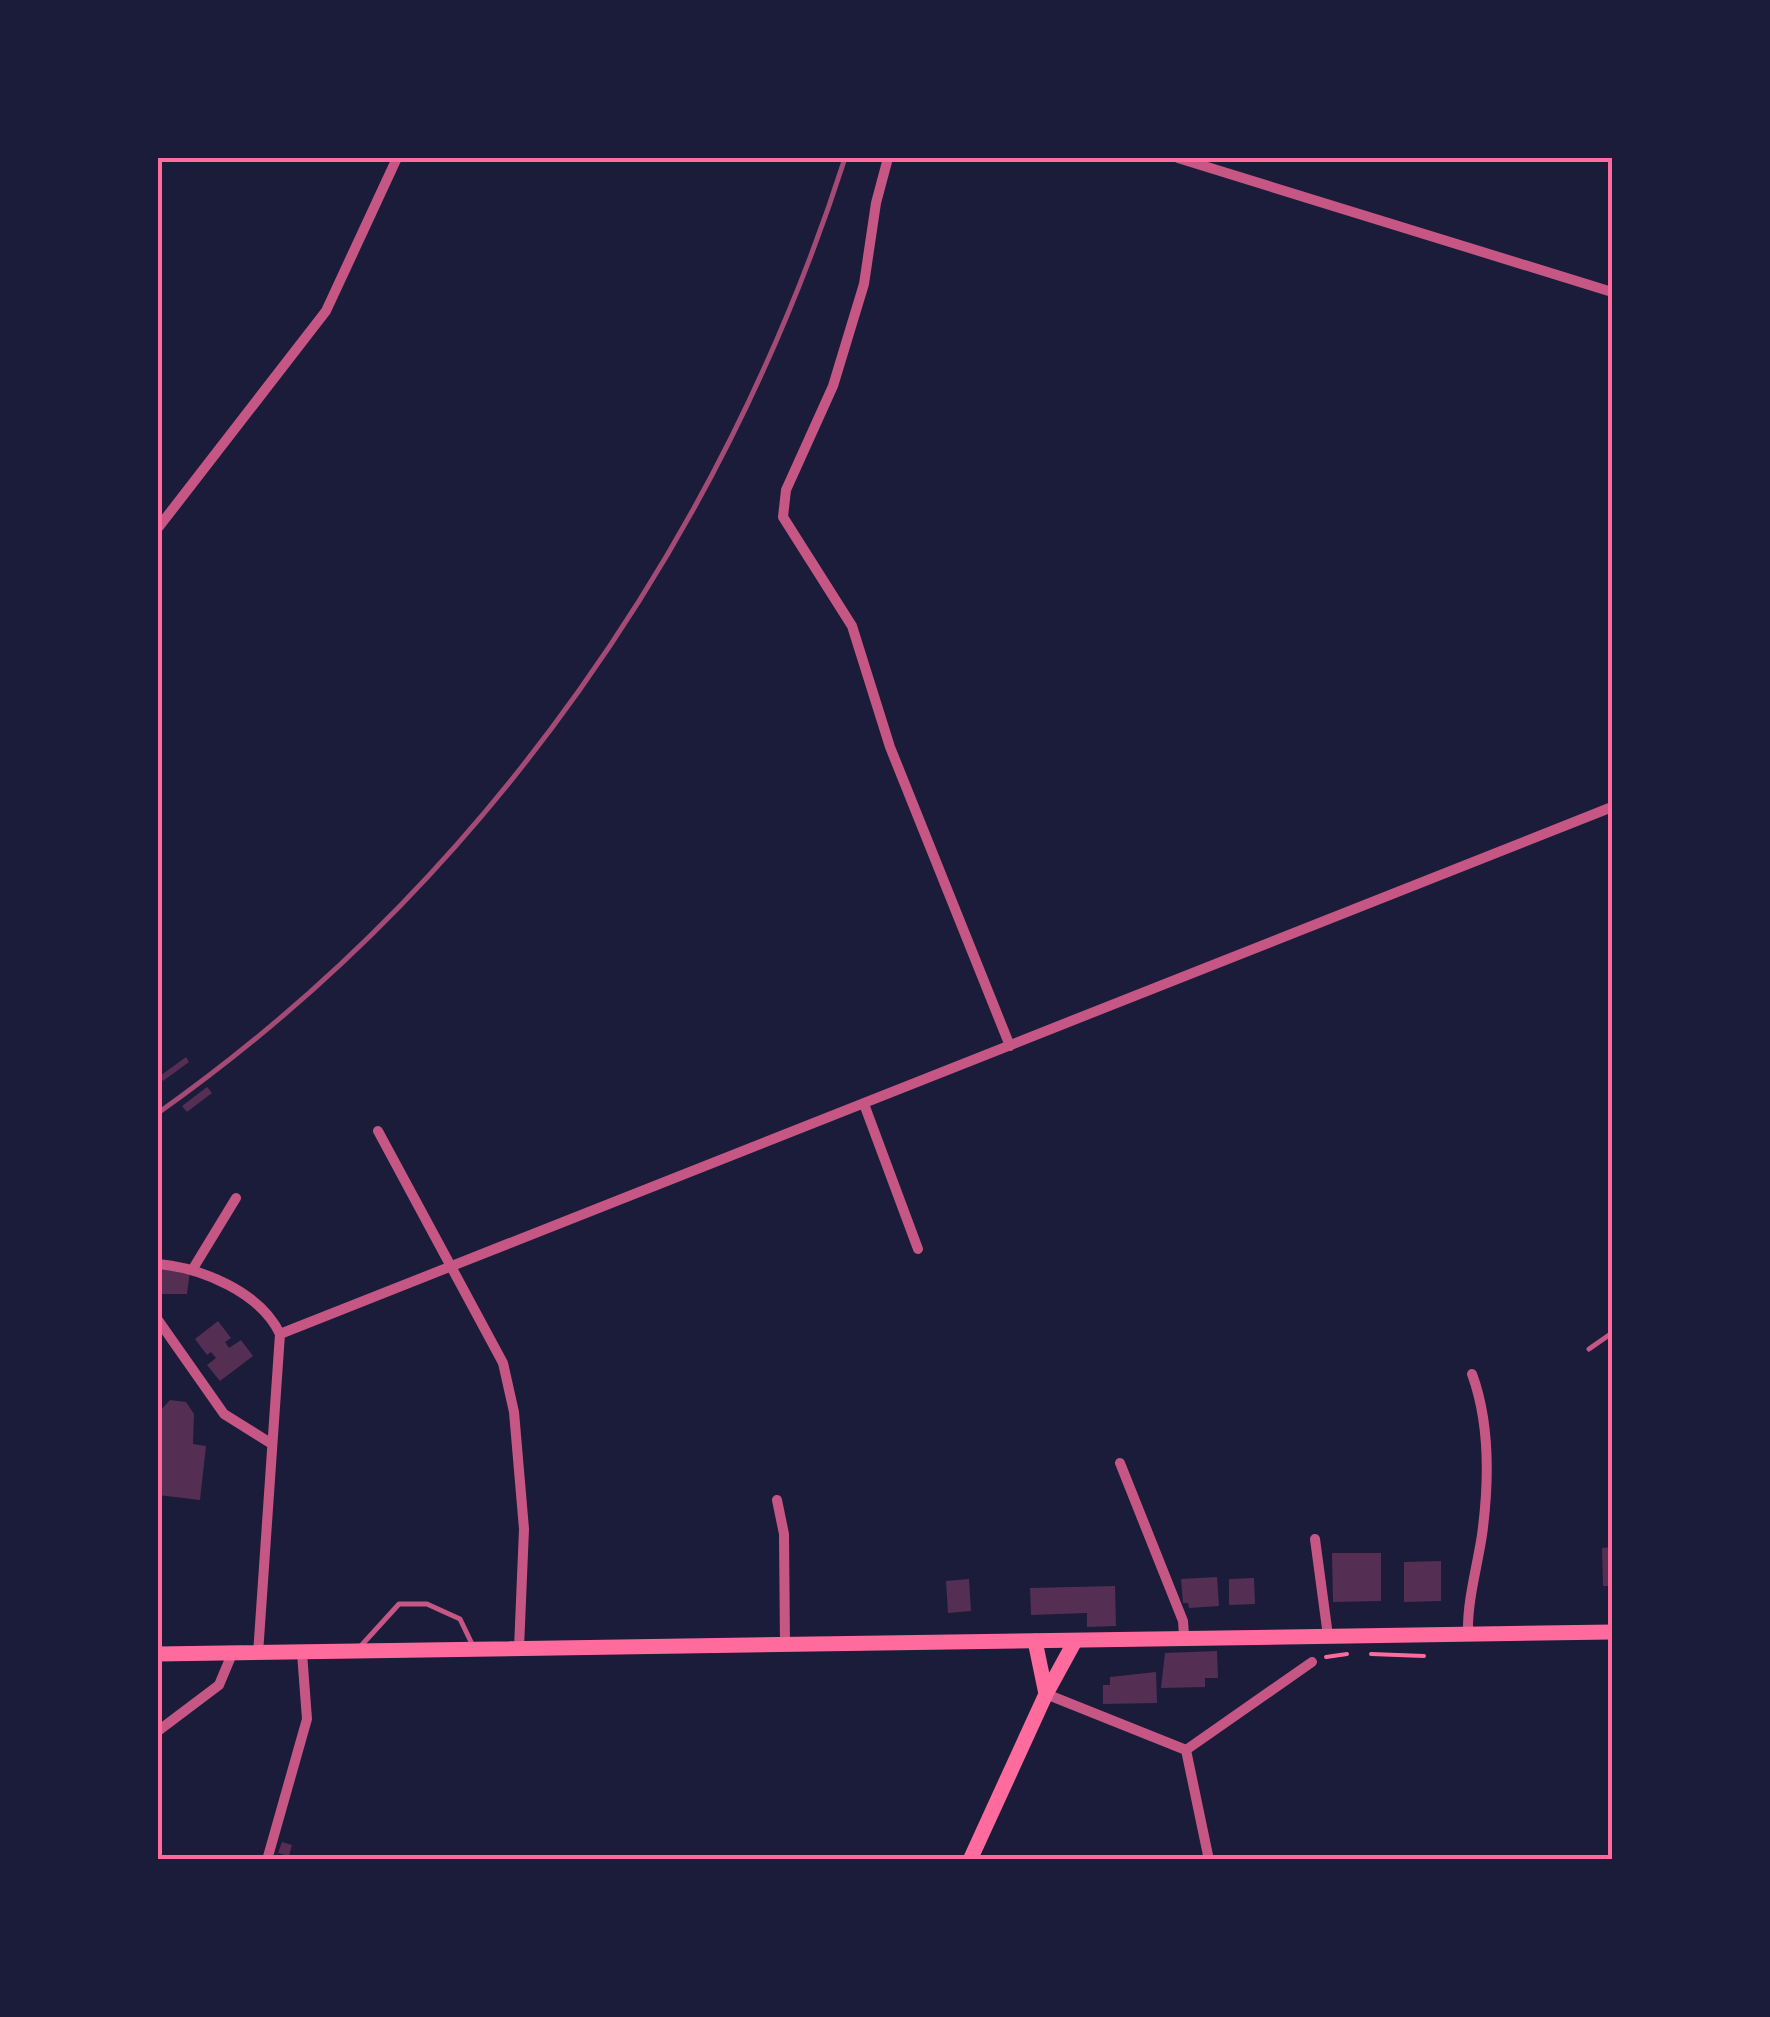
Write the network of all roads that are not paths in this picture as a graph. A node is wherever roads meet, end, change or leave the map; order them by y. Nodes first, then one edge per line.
1 (397, 158) edge
2 (888, 158) edge
3 (1178, 158) edge
4 (1612, 292) edge
5 (158, 528) edge
6 (1612, 808) edge
7 (1010, 1046) junction
8 (864, 1104) junction
9 (378, 1131) dead end
10 (236, 1198) dead end
11 (918, 1249) dead end
12 (158, 1264) edge
13 (194, 1267) junction
14 (449, 1270) junction
15 (158, 1320) edge
16 (1612, 1332) edge
17 (280, 1334) junction
18 (1589, 1349) dead end
19 (1472, 1374) dead end
20 (272, 1444) junction
21 (1120, 1463) dead end
22 (776, 1500) dead end
23 (1315, 1539) dead end
24 (1612, 1632) edge
25 (1468, 1634) junction
26 (1184, 1636) junction
27 (1328, 1636) junction
28 (1035, 1641) junction
29 (1075, 1641) junction
30 (785, 1646) junction
31 (518, 1648) junction
32 (474, 1649) junction
33 (356, 1651) junction
34 (302, 1653) junction
35 (158, 1654) edge
36 (232, 1654) junction
37 (258, 1654) junction
38 (1312, 1662) road end
39 (1046, 1694) junction
40 (158, 1731) edge
41 (1186, 1750) junction
42 (267, 1860) edge
43 (970, 1860) edge
44 (1209, 1860) edge

1 - 5 street
2 - 7 street
3 - 4 street
6 - 7 street
7 - 8 street
8 - 11 street
8 - 14 street
9 - 14 street
10 - 13 street
12 - 13 street
13 - 17 street
14 - 17 street
14 - 31 street
15 - 20 street
16 - 18 lane
17 - 20 street
19 - 25 street
20 - 37 street
21 - 26 street
22 - 30 street
23 - 27 street
24 - 25 main road
25 - 27 main road
26 - 27 main road
26 - 29 main road
28 - 29 main road
28 - 30 main road
28 - 39 main road
29 - 39 main road
30 - 31 main road
31 - 32 main road
32 - 33 main road
32 - 33 lane
33 - 34 main road
34 - 37 main road
34 - 42 street
35 - 36 main road
36 - 37 main road
36 - 40 street
38 - 41 street
39 - 41 street
39 - 43 main road
41 - 44 street

